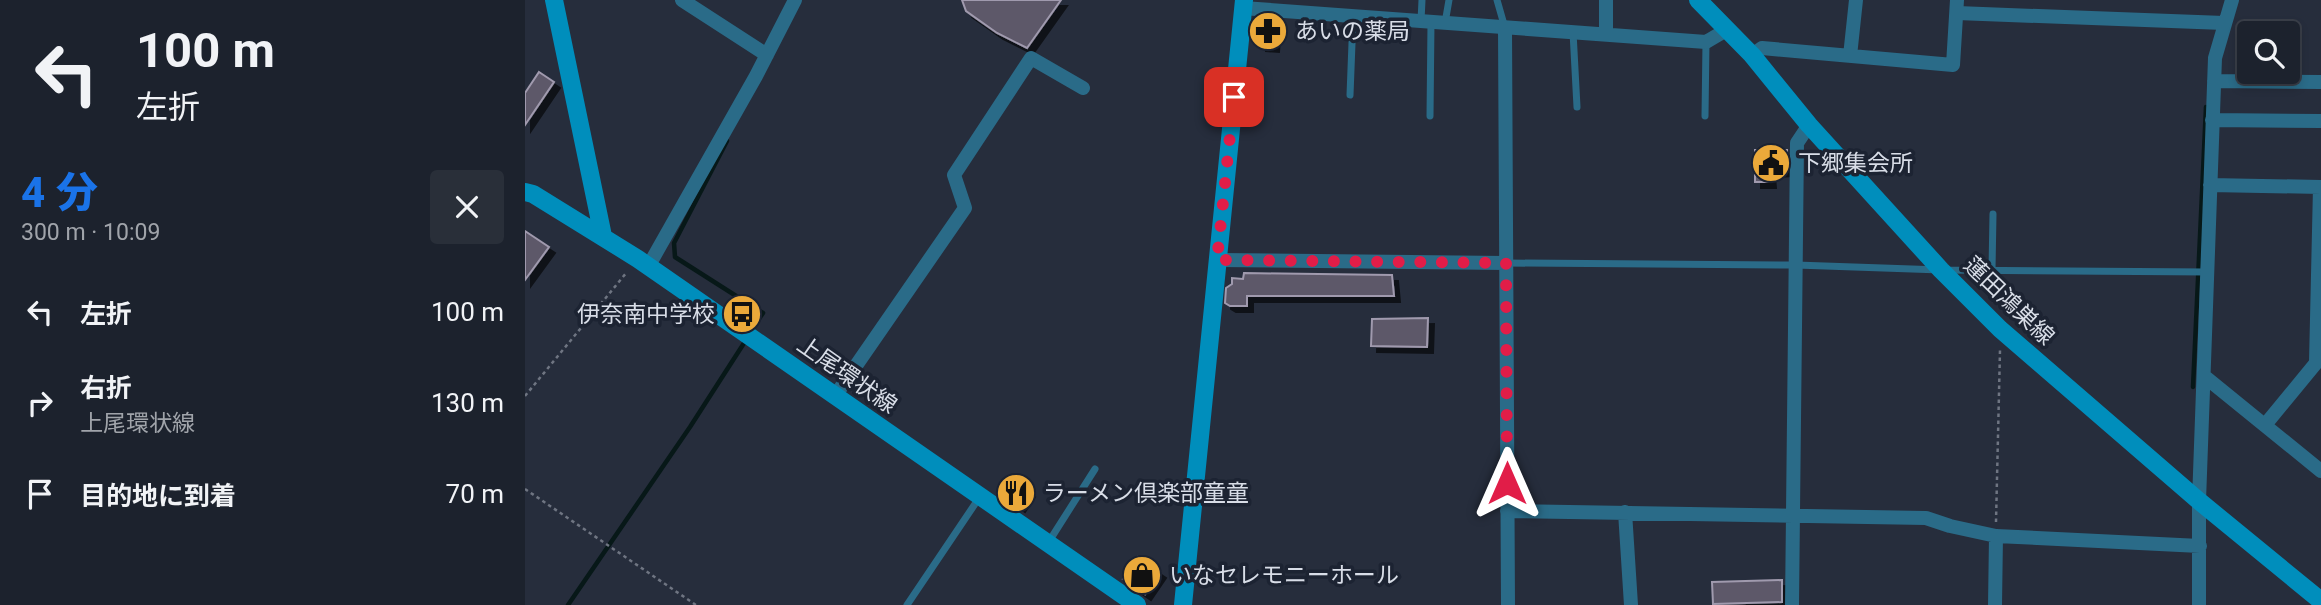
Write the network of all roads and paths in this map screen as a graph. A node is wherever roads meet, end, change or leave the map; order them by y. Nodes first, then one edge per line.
1 (554, 0) edge
2 (682, 0) edge
3 (795, 0) edge
4 (1422, 0) edge
5 (1449, 0) edge
6 (1497, 0) edge
7 (1606, 0) edge
8 (1698, 0) edge
9 (1856, 0) edge
10 (2232, 0) edge
11 (1243, 4) edge
12 (1957, 7) edge
13 (1353, 17) junction
14 (1432, 23) junction
15 (2224, 23) junction
16 (1505, 29) junction
17 (1728, 29) junction
18 (1573, 32) junction
19 (1606, 34) junction
20 (1706, 43) junction
21 (767, 55) junction
22 (1752, 55) junction
23 (1850, 56) junction
24 (2214, 81) junction
25 (2321, 82) edge
26 (1083, 88) dead end
27 (1350, 95) dead end
28 (1577, 107) dead end
29 (1430, 116) dead end
30 (1705, 116) dead end
31 (2212, 120) junction
32 (2321, 121) edge
33 (1809, 125) junction
34 (2210, 185) junction
35 (2321, 187) edge
36 (525, 192) edge
37 (1993, 214) dead end
38 (603, 236) junction
39 (1217, 260) junction
40 (643, 263) junction
41 (1506, 263) junction
42 (1796, 265) junction
43 (1941, 270) junction
44 (1992, 270) junction
45 (2207, 272) junction
46 (2000, 329) junction
47 (2318, 364) edge
48 (2204, 376) junction
49 (835, 396) junction
50 (525, 397) edge
51 (2265, 425) junction
52 (1095, 469) dead end
53 (2321, 471) edge
54 (525, 489) edge
55 (980, 497) junction
56 (2199, 501) junction
57 (1507, 511) junction
58 (1625, 512) junction
59 (1792, 514) junction
60 (1996, 536) junction
61 (1048, 543) junction
62 (2200, 546) junction
63 (2321, 601) edge
64 (696, 605) edge
65 (907, 605) edge
66 (1137, 605) edge
67 (1183, 605) edge
68 (1508, 605) edge
69 (1631, 605) edge
70 (1792, 605) edge
71 (1995, 605) edge
72 (2199, 605) edge

1 - 38 main road
2 - 21 street
3 - 21 street
4 - 14 lane
5 - 14 lane
6 - 16 lane
7 - 19 street
8 - 17 main road, 蓮田鴻巣線
9 - 23 street
10 - 15 street
11 - 13 street
11 - 39 main road
12 - 15 street
12 - 23 street
13 - 14 street
13 - 27 lane
14 - 16 street
14 - 29 lane
15 - 24 street
16 - 18 street
16 - 41 street
17 - 20 street
17 - 22 main road, 蓮田鴻巣線
18 - 19 street
18 - 28 lane
19 - 20 street
20 - 30 lane
21 - 40 street
22 - 23 street
22 - 33 main road, 蓮田鴻巣線
24 - 25 street
24 - 31 street
26 - 49 street
31 - 32 street
31 - 34 street
33 - 42 street
33 - 43 main road, 蓮田鴻巣線
34 - 35 street
34 - 45 street
35 - 47 street
36 - 38 main road, 上尾環状線
37 - 44 lane
38 - 40 main road, 上尾環状線
39 - 41 street
39 - 67 main road
40 - 49 main road, 上尾環状線
40 - 50 path
41 - 42 lane
41 - 57 street
42 - 43 lane
42 - 59 street
43 - 44 lane
43 - 46 main road, 蓮田鴻巣線
44 - 45 lane
45 - 48 street
46 - 56 main road, 蓮田鴻巣線
46 - 60 path
47 - 51 street
48 - 51 street
48 - 56 street
49 - 55 main road, 上尾環状線
51 - 53 street
52 - 61 lane
54 - 64 path
55 - 61 main road, 上尾環状線
55 - 65 lane
56 - 62 street
56 - 63 main road, 蓮田鴻巣線
57 - 58 street
57 - 68 street
58 - 59 street
58 - 69 street
59 - 60 street
59 - 70 street
60 - 62 street
60 - 71 street
61 - 66 main road, 上尾環状線
62 - 72 street

